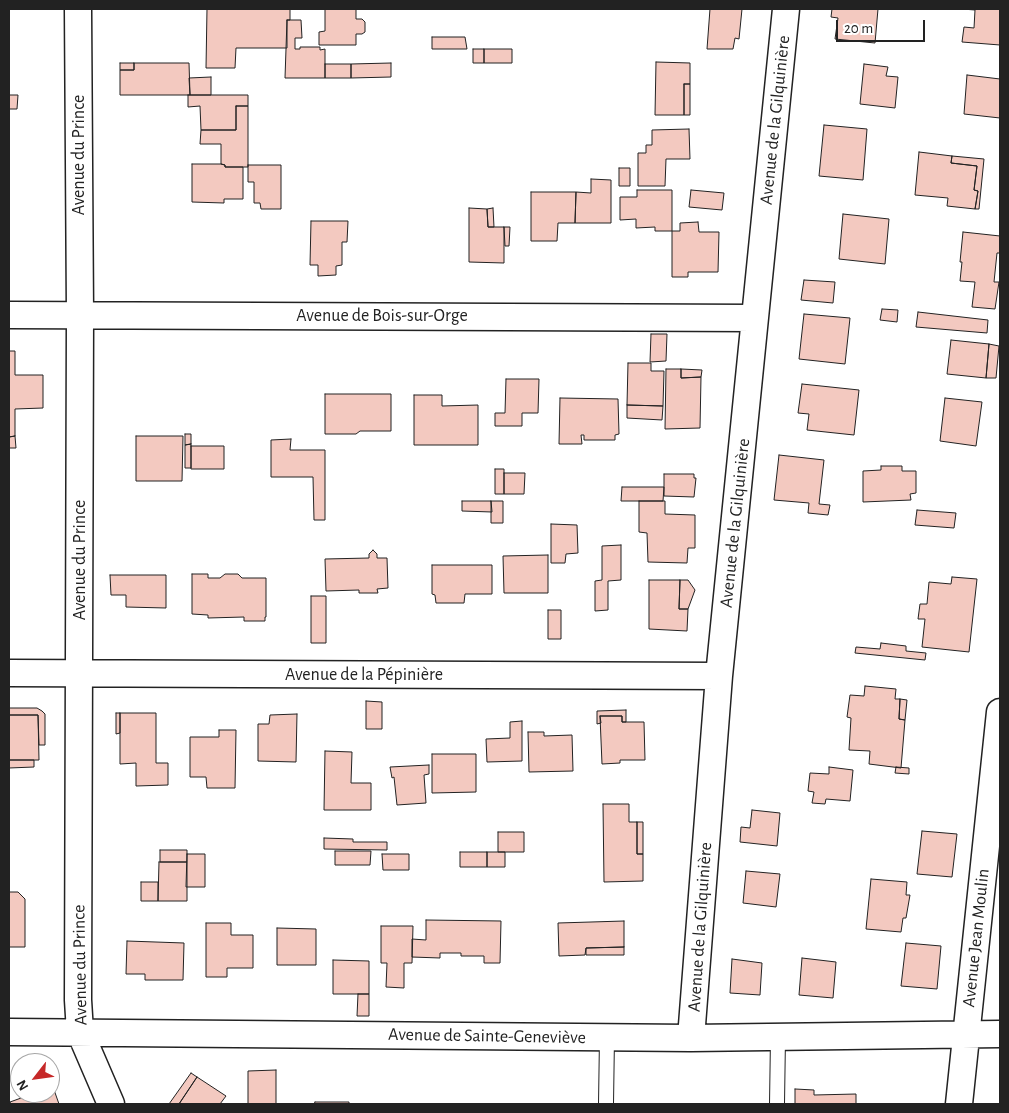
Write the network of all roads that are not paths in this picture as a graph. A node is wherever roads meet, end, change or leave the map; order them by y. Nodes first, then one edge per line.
1 (78, 9) edge
2 (786, 9) edge
3 (9, 315) edge
4 (80, 315) junction
5 (755, 318) junction
6 (9, 673) edge
7 (80, 673) junction
8 (719, 676) junction
9 (1000, 712) edge
10 (9, 1032) edge
11 (80, 1032) junction
12 (966, 1034) junction
13 (1000, 1034) edge
14 (607, 1037) junction
15 (778, 1037) junction
16 (691, 1038) junction
17 (111, 1104) edge
18 (606, 1104) edge
19 (777, 1104) edge
20 (959, 1104) edge

1 - 4 street, Avenue du Prince
2 - 5 street, Avenue de la Gilquinière
3 - 4 street, Avenue de Bois-sur-Orge
4 - 5 street, Avenue de Bois-sur-Orge
4 - 7 street, Avenue du Prince
5 - 8 street, Avenue de la Gilquinière
6 - 7 street, Avenue de la Pépinière
7 - 8 street, Avenue de la Pépinière
7 - 11 street, Avenue du Prince
8 - 16 street, Avenue de la Gilquinière
9 - 12 street, Avenue Jean Moulin
10 - 11 street, Avenue de Sainte-Geneviève
11 - 14 street, Avenue de Sainte-Geneviève
11 - 17 street, Avenue du Prince
12 - 13 street, Avenue de Sainte-Geneviève
12 - 15 street, Avenue de Sainte-Geneviève
12 - 20 street, Avenue Jean Moulin
14 - 16 street, Avenue de Sainte-Geneviève
14 - 18 lane
15 - 16 street, Avenue de Sainte-Geneviève
15 - 19 lane

